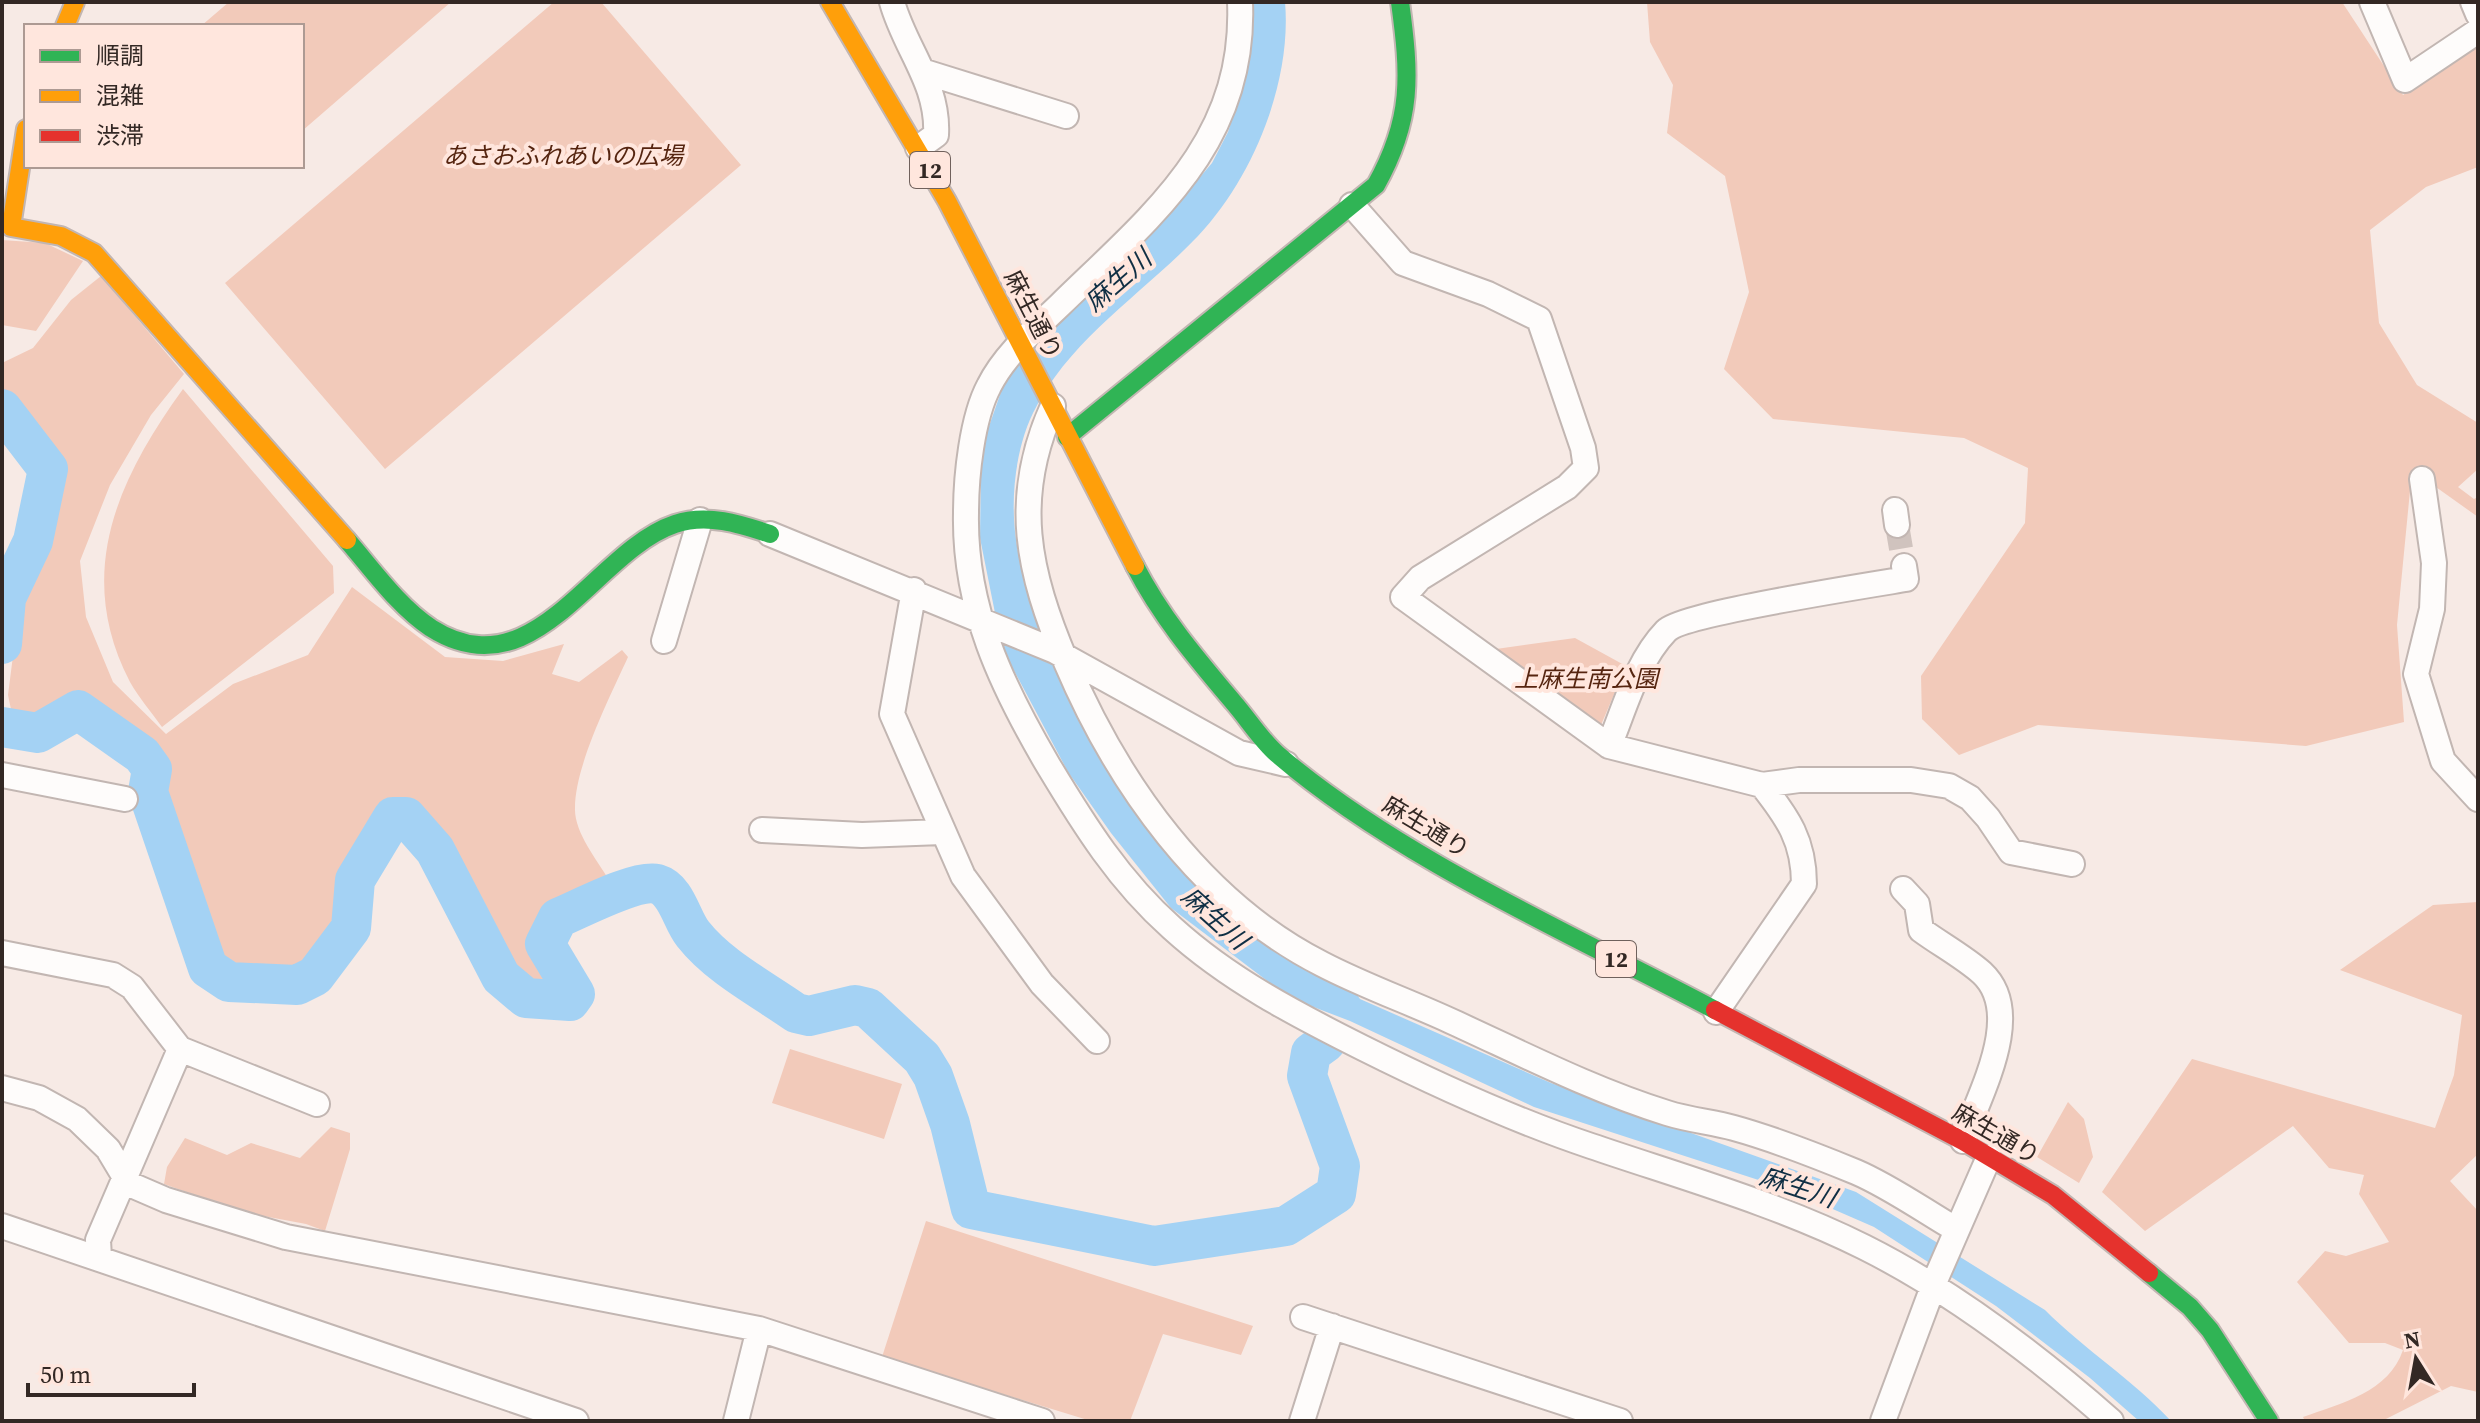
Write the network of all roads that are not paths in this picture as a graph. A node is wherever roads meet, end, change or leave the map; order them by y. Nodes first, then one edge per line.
1 (75, 2) edge
2 (830, 2) edge
3 (892, 2) edge
4 (1240, 2) edge
5 (1400, 2) edge
6 (2372, 2) edge
7 (2473, 2) edge
8 (2478, 14) edge
9 (66, 24) edge
10 (2478, 31) edge
11 (925, 72) junction
12 (1066, 116) dead end
13 (24, 139) edge
14 (918, 148) junction
15 (1352, 205) junction
16 (7, 227) edge
17 (1020, 344) junction
18 (1053, 406) junction
19 (1067, 437) junction
20 (2422, 479) dead end
21 (700, 520) junction
22 (770, 534) joint
23 (1904, 566) dead end
24 (914, 590) junction
25 (985, 621) junction
26 (664, 641) dead end
27 (1059, 653) junction
28 (1609, 746) junction
29 (1288, 764) junction
30 (2, 775) edge
31 (1762, 785) junction
32 (125, 799) dead end
33 (2478, 799) edge
34 (762, 830) dead end
35 (942, 832) junction
36 (2072, 864) dead end
37 (1903, 889) dead end
38 (2, 953) edge
39 (1716, 1012) junction
40 (1097, 1041) dead end
41 (180, 1049) junction
42 (2, 1088) edge
43 (317, 1104) dead end
44 (1963, 1141) junction
45 (1989, 1157) junction
46 (125, 1173) junction
47 (2, 1226) edge
48 (1955, 1234) junction
49 (99, 1258) junction
50 (1935, 1280) junction
51 (1303, 1317) dead end
52 (1332, 1326) junction
53 (759, 1329) junction
54 (576, 1421) edge
55 (736, 1421) edge
56 (1042, 1421) edge
57 (1302, 1421) edge
58 (1620, 1421) edge
59 (1883, 1421) edge
60 (2111, 1421) edge
61 (2269, 1421) edge

1 - 9 main road
2 - 14 main road, 麻生通り / 12
3 - 11 street
4 - 17 street
5 - 15 main road
6 - 10 street
7 - 8 street
11 - 12 street
11 - 14 street
13 - 16 main road
14 - 17 main road, 麻生通り / 12
15 - 19 main road
15 - 28 street
16 - 21 main road
17 - 18 main road, 麻生通り / 12
17 - 25 street
18 - 19 main road, 麻生通り / 12
18 - 27 street
19 - 29 main road, 麻生通り / 12
20 - 33 street
21 - 22 main road
21 - 26 street
22 - 24 street
23 - 28 street
24 - 25 street
24 - 35 street
25 - 27 street
25 - 50 street
27 - 29 street
27 - 48 street
28 - 31 street
29 - 39 main road, 麻生通り / 12
30 - 32 street
31 - 36 street
31 - 39 street
34 - 35 street
35 - 40 street
37 - 44 street
38 - 41 street
39 - 44 main road, 麻生通り / 12
41 - 43 street
41 - 46 street
42 - 46 street
44 - 45 main road, 麻生通り / 12
45 - 48 street
45 - 61 main road, 麻生通り / 12
46 - 49 street
46 - 53 street
47 - 49 street
48 - 50 street
49 - 54 street
50 - 59 street
50 - 60 street
51 - 52 street
52 - 57 street
52 - 58 street
53 - 55 street
53 - 56 street

